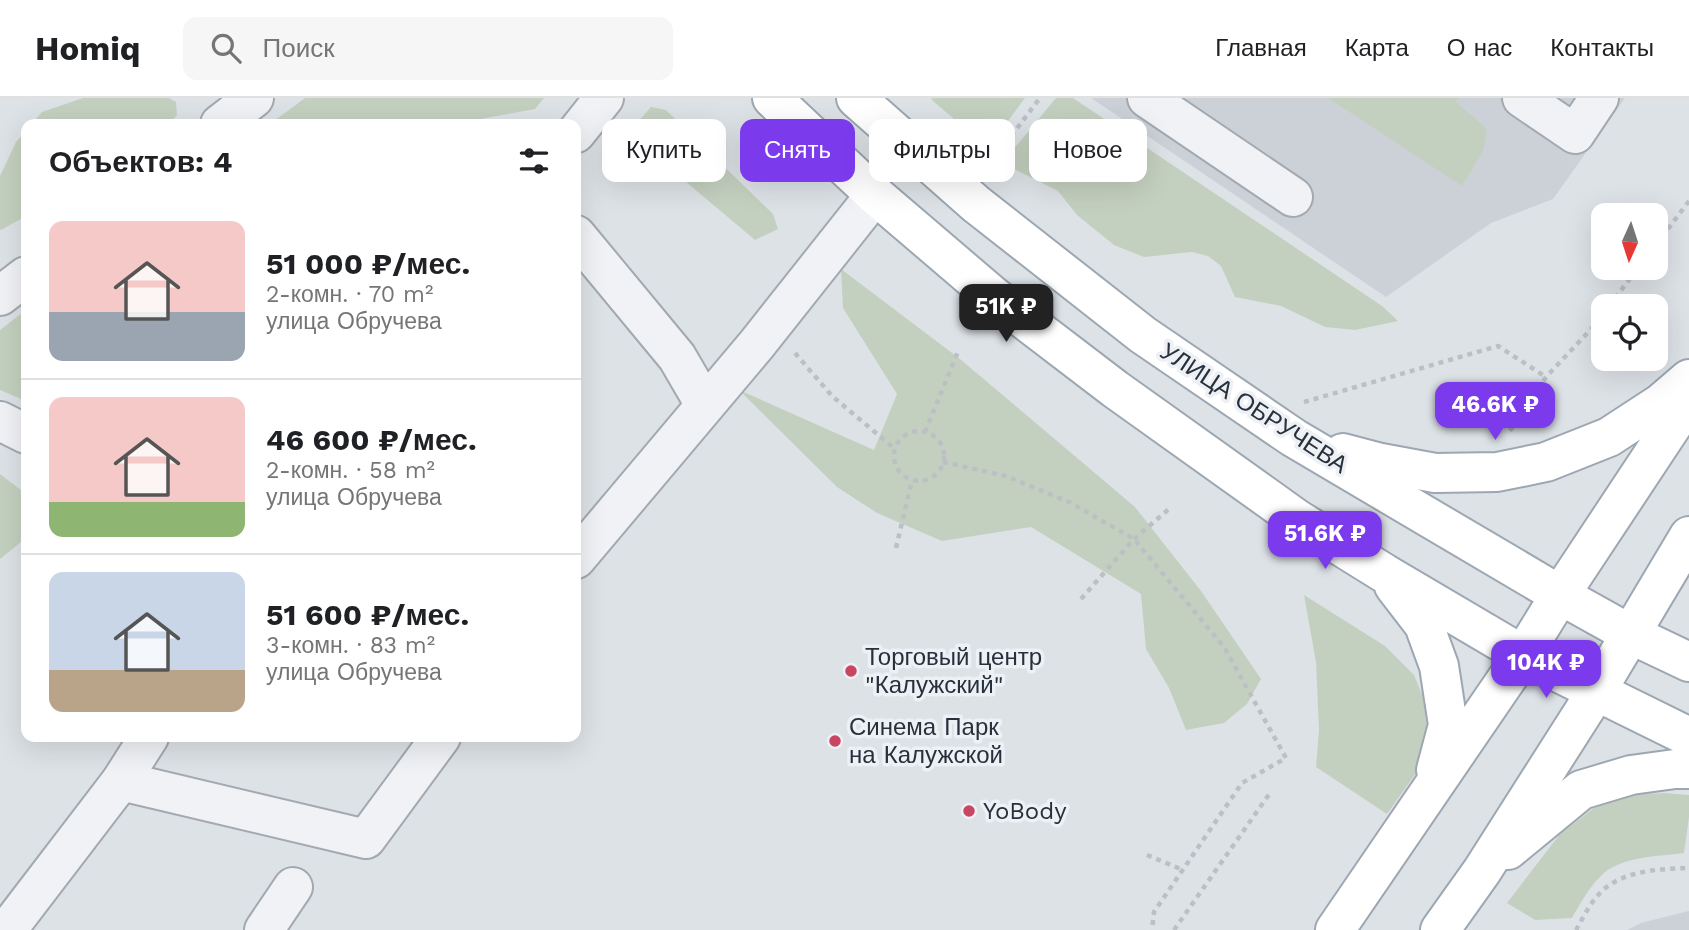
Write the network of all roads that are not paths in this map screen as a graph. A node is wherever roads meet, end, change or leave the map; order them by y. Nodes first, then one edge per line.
1 (220, 98) edge
2 (254, 98) edge
3 (604, 98) edge
4 (772, 98) edge
5 (856, 98) edge
6 (1146, 98) edge
7 (1522, 98) edge
8 (1599, 98) edge
9 (212, 119) edge
10 (227, 119) edge
11 (581, 127) edge
12 (875, 195) junction
13 (1293, 197) dead end
14 (581, 241) edge
15 (21, 280) edge
16 (0, 296) edge
17 (1689, 379) edge
18 (1689, 400) edge
19 (705, 405) junction
20 (0, 421) edge
21 (1297, 421) junction
22 (21, 432) edge
23 (1689, 536) edge
24 (581, 553) edge
25 (1384, 573) junction
26 (1560, 595) junction
27 (1630, 634) junction
28 (1523, 655) junction
29 (1689, 662) edge
30 (1596, 692) junction
31 (1689, 737) edge
32 (146, 742) edge
33 (437, 742) edge
34 (1689, 769) edge
35 (121, 781) junction
36 (1430, 793) junction
37 (1482, 871) junction
38 (293, 887) dead end
39 (7, 930) edge
40 (264, 930) edge
41 (1335, 930) edge
42 (1440, 930) edge

1 - 9 street
2 - 10 street
3 - 11 street
4 - 12 main road
5 - 21 main road, УЛИЦА ОБРУЧЕВА
6 - 13 street
7 - 8 street
12 - 19 street
12 - 25 main road
14 - 19 street
15 - 16 street
17 - 21 main road
18 - 26 main road
19 - 24 street
20 - 22 street
21 - 26 main road, УЛИЦА ОБРУЧЕВА
23 - 27 main road
25 - 28 main road
25 - 36 main road
26 - 27 main road, УЛИЦА ОБРУЧЕВА
26 - 28 main road
27 - 29 main road, УЛИЦА ОБРУЧЕВА
27 - 30 main road
28 - 30 main road
28 - 36 main road
30 - 31 main road
30 - 37 main road
32 - 35 street
33 - 35 street
34 - 37 main road
35 - 39 street
36 - 41 main road
37 - 42 main road
38 - 40 street

